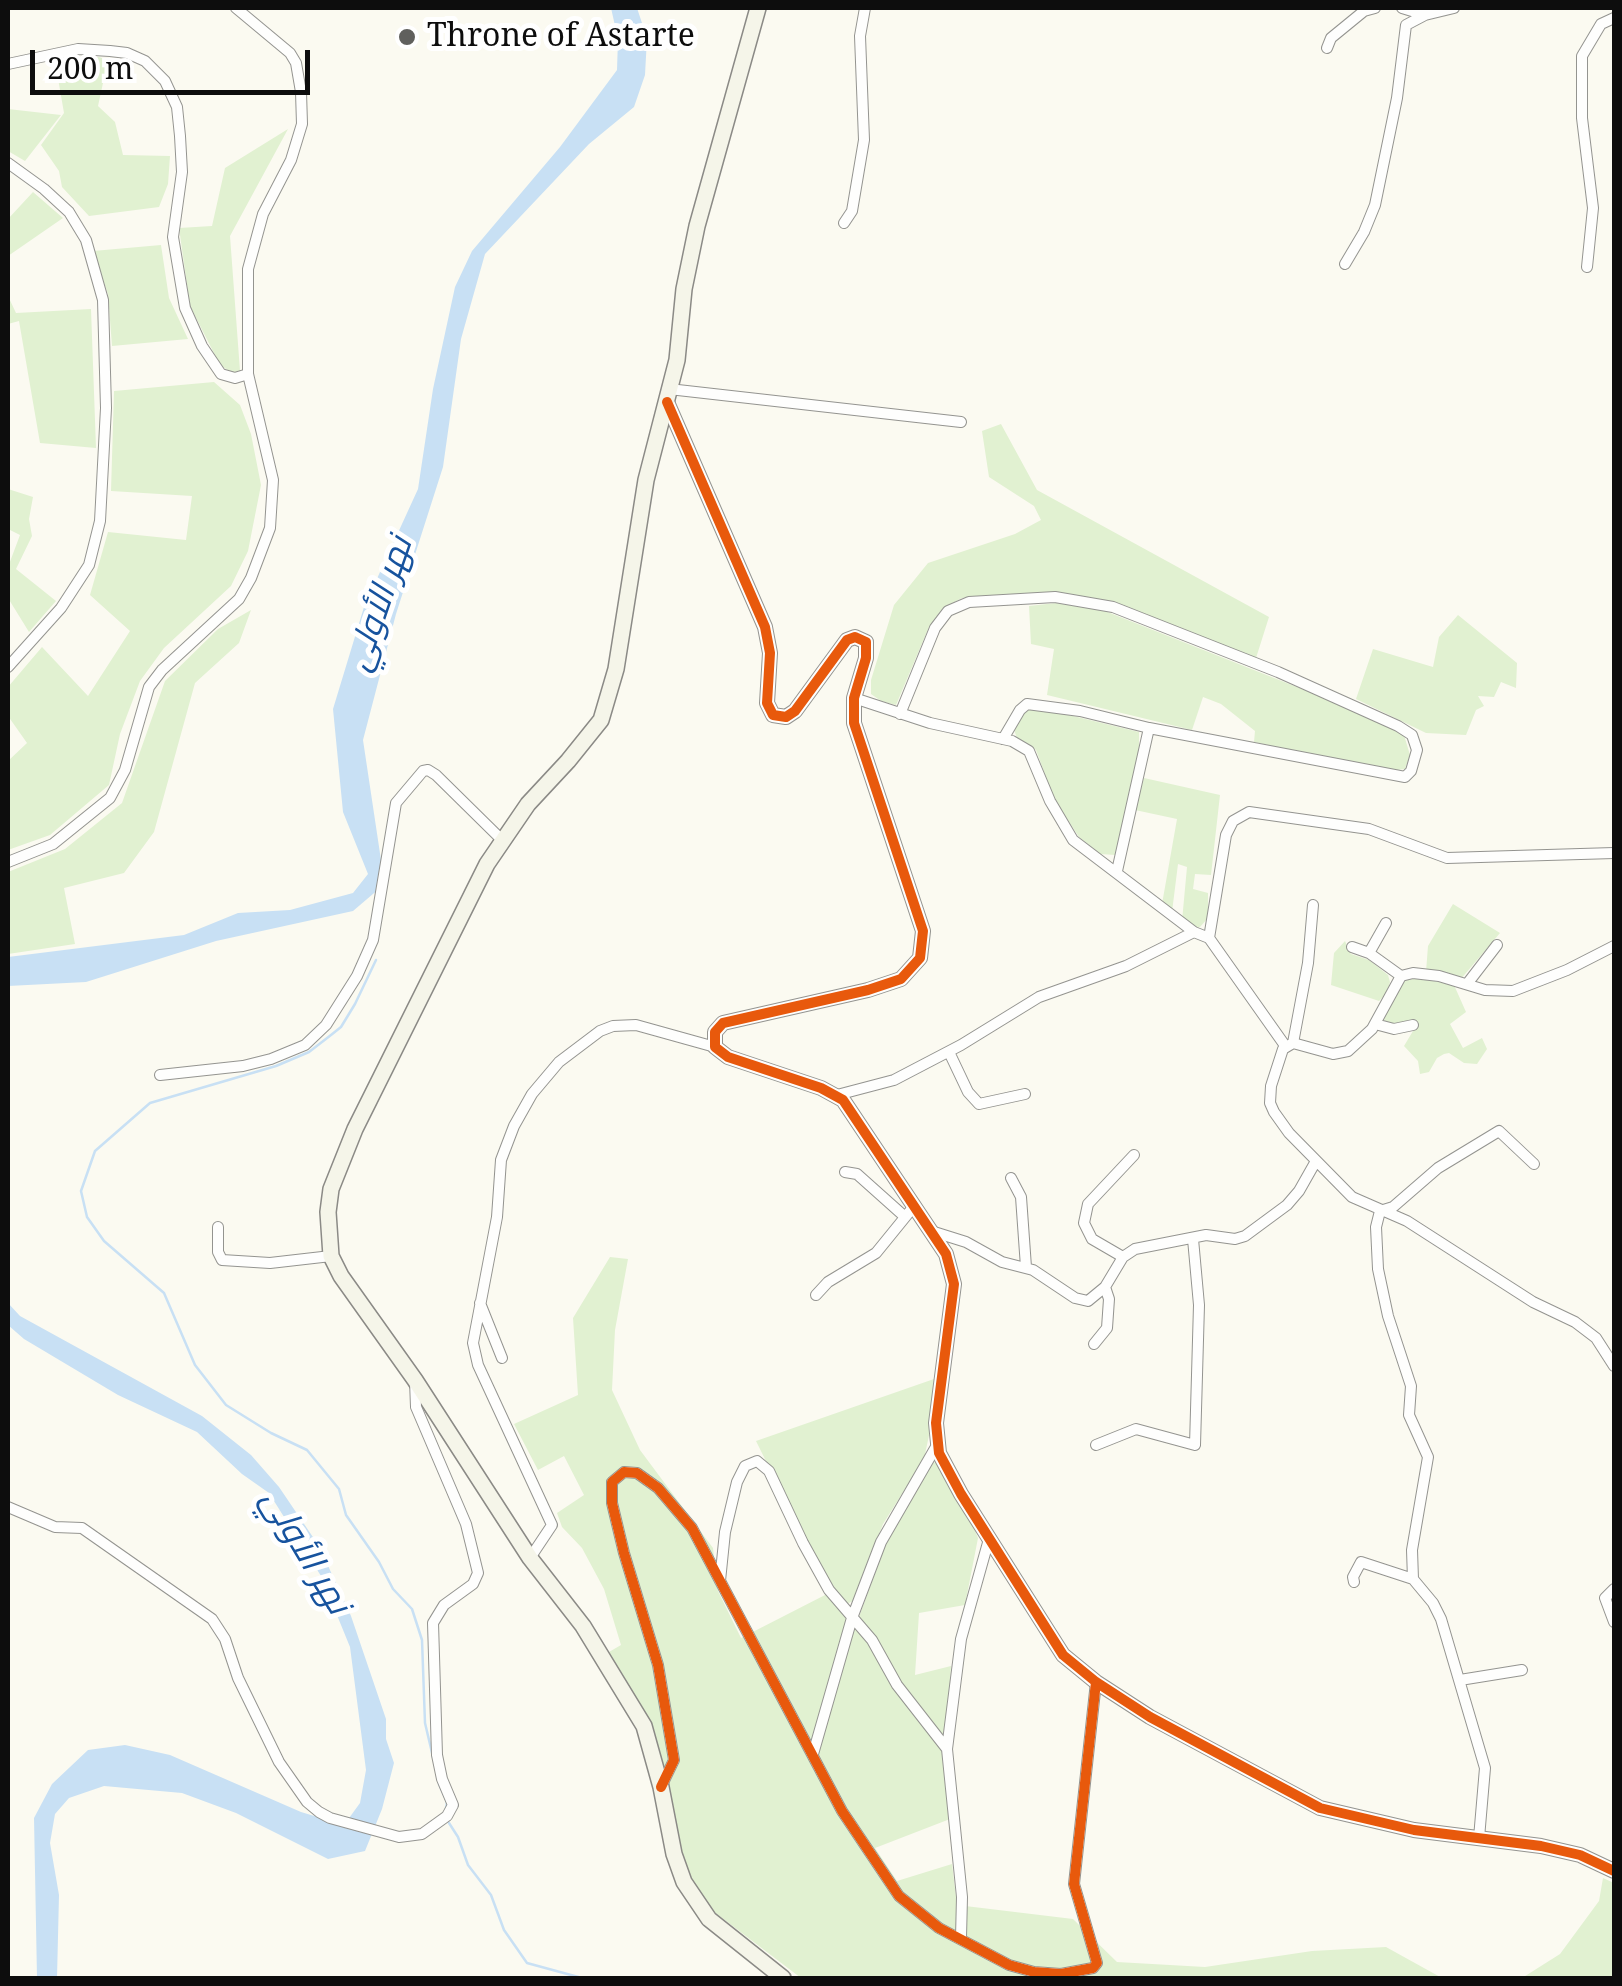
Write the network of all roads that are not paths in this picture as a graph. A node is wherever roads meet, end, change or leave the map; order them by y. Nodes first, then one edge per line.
1 (236, 8) edge
2 (758, 8) edge
3 (865, 8) edge
4 (1375, 8) edge
5 (1402, 8) edge
6 (1454, 8) edge
7 (1425, 15) junction
8 (1614, 18) edge
9 (1327, 48) dead end
10 (8, 64) edge
11 (8, 162) edge
12 (844, 223) dead end
13 (1345, 264) dead end
14 (1587, 268) dead end
15 (248, 374) junction
16 (668, 396) junction
17 (962, 422) dead end
18 (8, 666) edge
19 (854, 698) junction
20 (900, 714) junction
21 (1150, 728) junction
22 (1002, 740) junction
23 (502, 840) junction
24 (1614, 852) edge
25 (8, 862) edge
26 (1116, 871) junction
27 (1313, 905) dead end
28 (1386, 923) dead end
29 (1194, 932) junction
30 (1209, 938) junction
31 (1497, 945) dead end
32 (1614, 946) edge
33 (1352, 947) dead end
34 (1369, 953) junction
35 (1400, 976) junction
36 (1466, 984) junction
37 (1375, 1024) junction
38 (1413, 1026) dead end
39 (1290, 1045) junction
40 (715, 1047) junction
41 (949, 1052) junction
42 (160, 1075) dead end
43 (1025, 1094) dead end
44 (837, 1095) junction
45 (1134, 1154) dead end
46 (1316, 1161) junction
47 (1534, 1164) dead end
48 (844, 1172) dead end
49 (1011, 1178) dead end
50 (909, 1210) junction
51 (1380, 1211) junction
52 (218, 1227) dead end
53 (931, 1231) junction
54 (1193, 1240) junction
55 (331, 1256) junction
56 (1123, 1257) junction
57 (1026, 1267) junction
58 (1104, 1287) junction
59 (816, 1296) dead end
60 (480, 1301) junction
61 (1094, 1344) dead end
62 (502, 1358) dead end
63 (1614, 1366) edge
64 (415, 1380) junction
65 (937, 1445) junction
66 (1096, 1445) dead end
67 (8, 1508) edge
68 (990, 1540) junction
69 (530, 1558) junction
70 (1413, 1579) junction
71 (720, 1582) junction
72 (1354, 1582) dead end
73 (1614, 1588) edge
74 (852, 1618) junction
75 (1614, 1622) edge
76 (1522, 1670) dead end
77 (1460, 1680) junction
78 (1096, 1682) junction
79 (947, 1749) junction
80 (813, 1754) junction
81 (662, 1787) junction
82 (1480, 1838) junction
83 (1614, 1871) edge
84 (961, 1937) junction
85 (784, 1978) edge

1 - 15 street
2 - 16 main road
3 - 12 street
4 - 9 street
5 - 7 street
6 - 7 street
7 - 13 street
8 - 14 street
10 - 15 street
11 - 18 street
15 - 25 street
16 - 17 street
16 - 19 street
16 - 23 main road
19 - 20 street
19 - 40 street
20 - 21 street
20 - 22 street
21 - 22 street
21 - 26 street
22 - 26 street
23 - 42 street
23 - 55 main road
24 - 30 street
26 - 29 street
27 - 39 street
28 - 34 street
29 - 30 street
29 - 41 street
30 - 39 street
31 - 36 street
32 - 36 street
33 - 34 street
34 - 35 street
35 - 36 street
35 - 37 street
37 - 38 street
37 - 39 street
39 - 46 street
40 - 44 street
40 - 60 street
41 - 43 street
41 - 44 street
44 - 50 street
45 - 56 street
46 - 51 street
46 - 54 street
47 - 51 street
48 - 50 street
49 - 57 street
50 - 53 street
50 - 59 street
51 - 63 street
51 - 70 street
52 - 55 street
53 - 57 street
53 - 65 street
54 - 56 street
54 - 66 street
55 - 64 main road
56 - 58 street
57 - 58 street
58 - 61 street
60 - 62 street
60 - 69 street
64 - 67 street
64 - 69 main road
65 - 68 street
65 - 74 street
68 - 78 street
68 - 79 street
69 - 81 main road
70 - 72 street
70 - 77 street
71 - 74 street
71 - 80 street
71 - 81 street
73 - 75 street
74 - 79 street
74 - 80 street
76 - 77 street
77 - 82 street
78 - 82 street
78 - 84 street
79 - 84 street
80 - 84 street
81 - 85 main road
82 - 83 street

